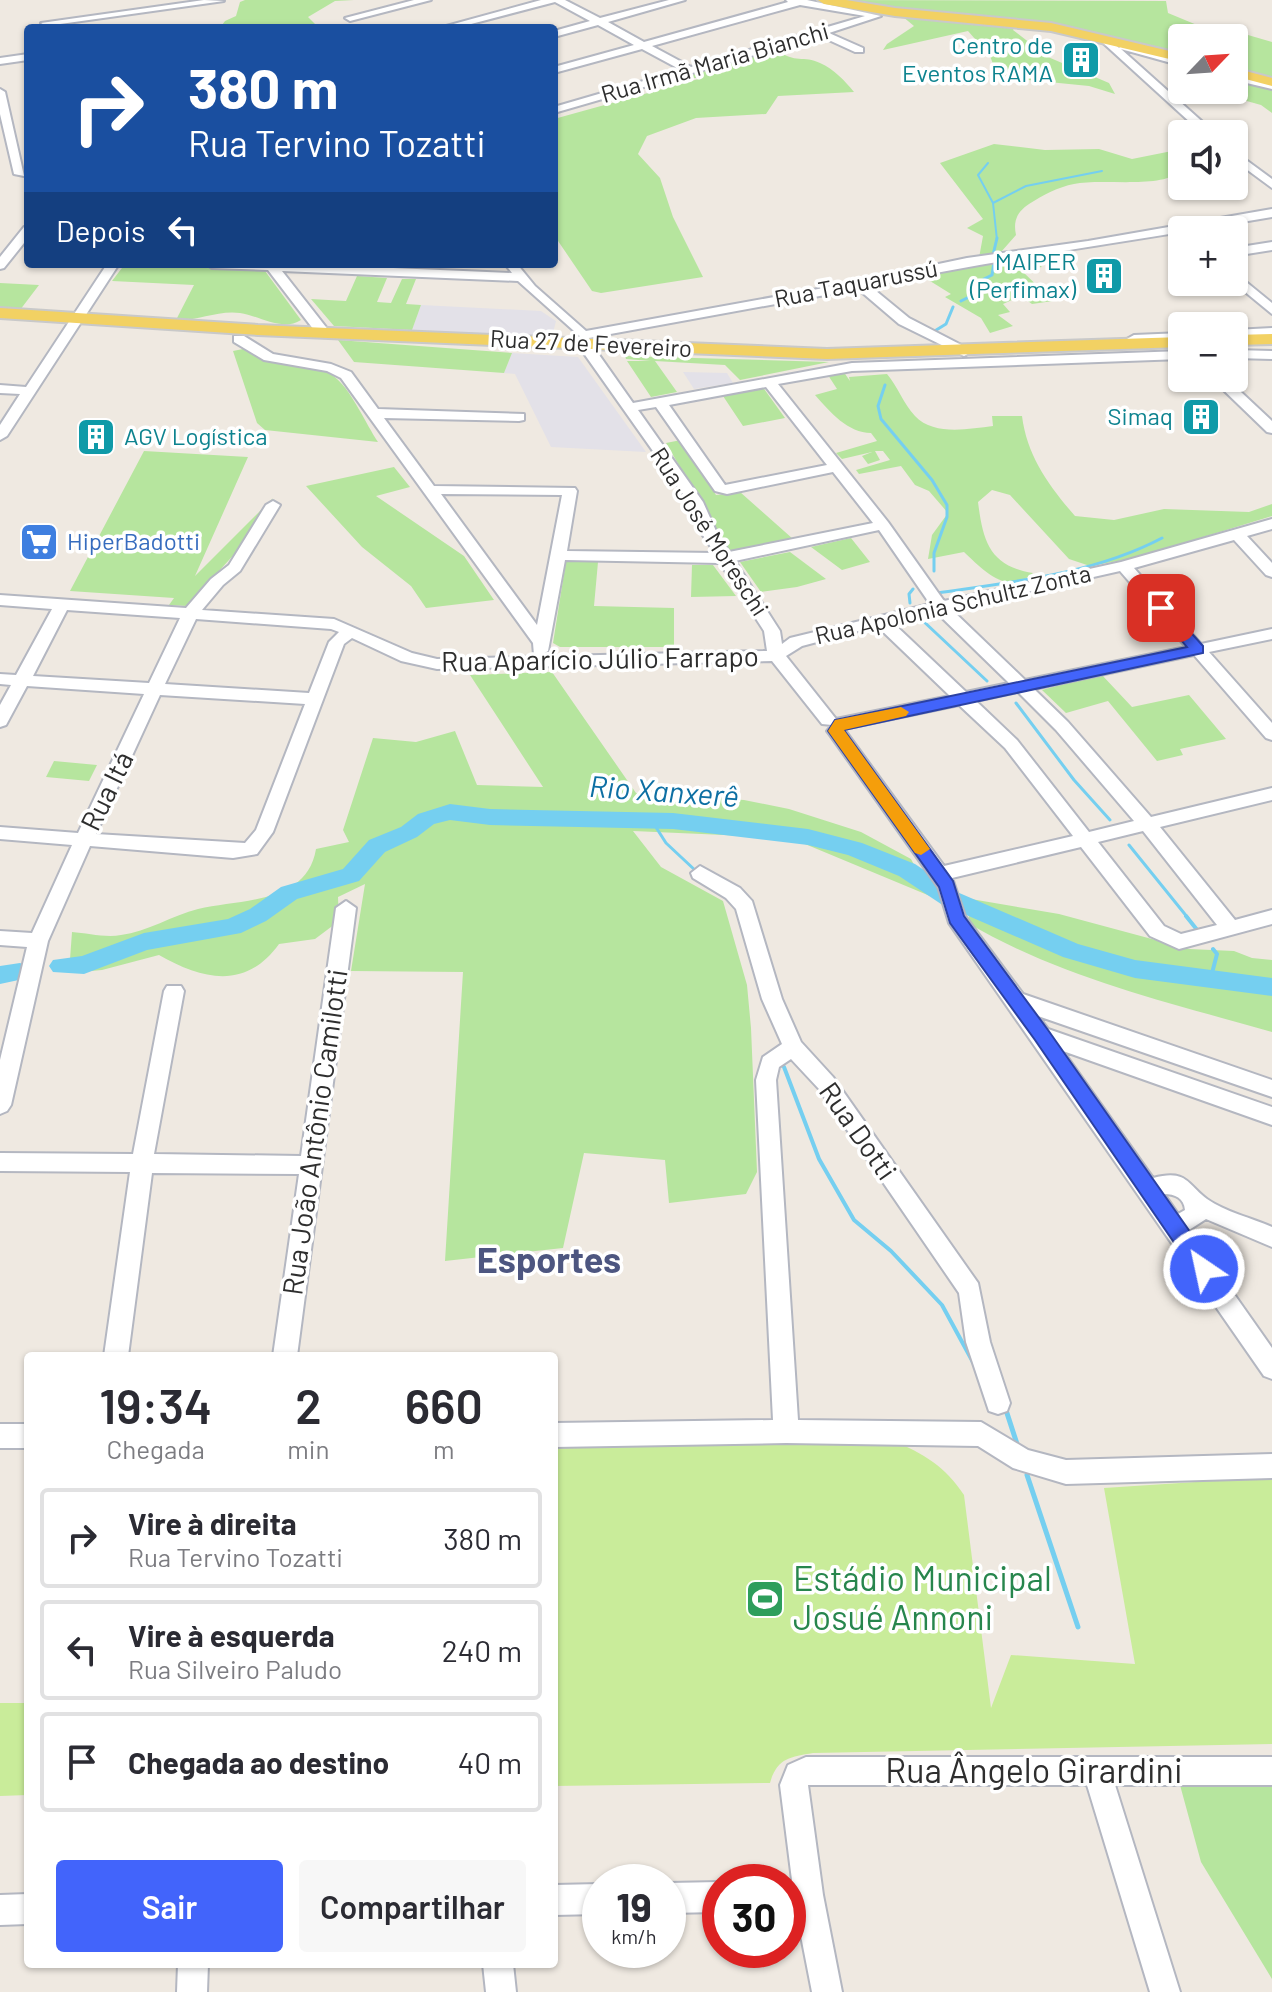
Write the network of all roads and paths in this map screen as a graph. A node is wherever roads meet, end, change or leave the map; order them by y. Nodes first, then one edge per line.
1 (72, 0) edge
2 (128, 0) edge
3 (426, 0) edge
4 (552, 0) edge
5 (558, 0) edge
6 (680, 0) edge
7 (824, 0) edge
8 (219, 1) edge
9 (795, 1) edge
10 (340, 4) dead end
11 (133, 12) junction
12 (350, 18) junction
13 (599, 22) junction
14 (46, 23) dead end
15 (80, 24) edge
16 (139, 24) edge
17 (354, 24) edge
18 (459, 24) edge
19 (558, 33) edge
20 (822, 33) junction
21 (1106, 41) junction
22 (644, 46) junction
23 (859, 50) dead end
24 (1168, 57) edge
25 (24, 58) edge
26 (0, 61) edge
27 (558, 69) edge
28 (690, 70) junction
29 (1248, 78) edge
30 (1272, 84) edge
31 (0, 92) edge
32 (2, 109) edge
33 (558, 109) edge
34 (1194, 120) edge
35 (1248, 165) edge
36 (20, 174) edge
37 (1272, 185) edge
38 (1272, 213) edge
39 (1248, 217) edge
40 (1168, 232) edge
41 (24, 235) edge
42 (1272, 246) edge
43 (1248, 250) edge
44 (24, 257) edge
45 (4, 260) edge
46 (110, 268) edge
47 (273, 268) edge
48 (404, 268) edge
49 (514, 268) edge
50 (520, 277) junction
51 (861, 285) junction
52 (1248, 289) edge
53 (1272, 310) edge
54 (0, 313) edge
55 (78, 318) junction
56 (322, 331) junction
57 (1272, 332) edge
58 (1248, 333) edge
59 (577, 338) junction
60 (239, 339) dead end
61 (1168, 341) edge
62 (1168, 342) edge
63 (1248, 344) edge
64 (991, 350) junction
65 (1270, 350) edge
66 (964, 352) junction
67 (1248, 352) edge
68 (1060, 354) junction
69 (1168, 355) edge
70 (770, 383) junction
71 (0, 389) edge
72 (30, 391) junction
73 (1233, 392) edge
74 (660, 402) junction
75 (627, 408) junction
76 (372, 413) junction
77 (519, 417) dead end
78 (1272, 429) edge
79 (0, 436) edge
80 (682, 437) junction
81 (652, 442) junction
82 (837, 467) junction
83 (430, 490) junction
84 (273, 505) dead end
85 (1272, 524) edge
86 (883, 525) junction
87 (1236, 533) junction
88 (558, 555) junction
89 (725, 558) junction
90 (1124, 566) junction
91 (1272, 572) edge
92 (0, 600) edge
93 (62, 605) junction
94 (939, 606) junction
95 (190, 614) junction
96 (880, 620) junction
97 (350, 632) junction
98 (1272, 634) edge
99 (542, 644) junction
100 (1198, 650) junction
101 (776, 655) junction
102 (539, 661) junction
103 (0, 679) edge
104 (22, 680) junction
105 (1023, 687) junction
106 (156, 691) junction
107 (313, 699) junction
108 (967, 699) junction
109 (0, 721) edge
110 (835, 725) junction
111 (1272, 734) edge
112 (1272, 794) edge
113 (1148, 825) junction
114 (0, 833) edge
115 (84, 839) junction
116 (1086, 839) junction
117 (700, 873) dead end
118 (945, 882) junction
119 (346, 908) dead end
120 (1272, 917) edge
121 (1231, 928) junction
122 (0, 938) edge
123 (38, 941) junction
124 (174, 991) dead end
125 (1016, 1000) junction
126 (9, 1031) edge
127 (1041, 1035) junction
128 (793, 1047) junction
129 (1272, 1089) edge
130 (0, 1105) edge
131 (1272, 1116) edge
132 (0, 1162) edge
133 (142, 1163) junction
134 (309, 1165) junction
135 (1149, 1189) junction
136 (1197, 1205) junction
137 (1175, 1227) junction
138 (1272, 1237) edge
139 (117, 1352) edge
140 (286, 1352) edge
141 (1272, 1368) edge
142 (998, 1403) dead end
143 (786, 1431) junction
144 (558, 1435) edge
145 (0, 1436) edge
146 (24, 1436) edge
147 (1272, 1466) edge
148 (1097, 1771) junction
149 (1272, 1771) edge
150 (797, 1864) edge
151 (582, 1899) edge
152 (558, 1900) edge
153 (24, 1909) edge
154 (0, 1910) edge
155 (806, 1922) edge
156 (193, 1968) edge
157 (498, 1968) edge
158 (192, 1992) edge
159 (501, 1992) edge
160 (827, 1992) edge
161 (1165, 1992) edge

1 - 15 street
2 - 11 street
3 - 12 street
4 - 18 street
5 - 13 street
6 - 13 street
7 - 21 main road
8 - 11 street
9 - 20 street, Rua Irmã Maria Bianchi
9 - 22 street
10 - 12 street
11 - 15 street
11 - 16 street
12 - 17 street
13 - 19 street
13 - 22 street
14 - 15 street
20 - 23 street
20 - 28 street, Rua Irmã Maria Bianchi
21 - 24 main road
21 - 34 street
22 - 27 street
22 - 28 street
25 - 26 street
28 - 33 street, Rua Irmã Maria Bianchi
29 - 30 main road
31 - 32 street
32 - 36 street
35 - 37 street
38 - 39 street, Rua Taquarussú
40 - 51 street, Rua Taquarussú
41 - 45 street
42 - 43 street
44 - 45 street
46 - 55 street
47 - 56 street
48 - 50 street
49 - 50 street, Rua José Moreschi
50 - 59 street, Rua José Moreschi
51 - 59 street, Rua Taquarussú
51 - 66 street
52 - 53 street
54 - 55 main road, Rua 27 de Fevereiro
55 - 56 main road, Rua 27 de Fevereiro
55 - 72 street
56 - 59 main road, Rua 27 de Fevereiro
57 - 58 street
59 - 66 main road, Rua 27 de Fevereiro
59 - 75 street, Rua José Moreschi
60 - 76 street
61 - 64 street
62 - 68 main road, Rua 27 de Fevereiro
63 - 65 main road
64 - 66 main road, Rua 27 de Fevereiro
64 - 68 main road, Rua 27 de Fevereiro
65 - 67 street
68 - 69 street
68 - 70 street
70 - 74 street
70 - 82 street
71 - 72 street
72 - 79 street
73 - 78 street
74 - 75 street
74 - 80 street
75 - 81 street, Rua José Moreschi
76 - 77 street
76 - 83 street
80 - 81 street
80 - 82 street
81 - 89 street, Rua José Moreschi
82 - 86 street
83 - 88 street
83 - 99 street
84 - 95 street, Rua Itá
85 - 87 street, Rua Apolonia Schultz Zonta
86 - 89 street
86 - 94 street
87 - 90 street, Rua Apolonia Schultz Zonta
87 - 91 street
88 - 89 street
88 - 99 street
89 - 101 street, Rua José Moreschi
90 - 94 street, Rua Apolonia Schultz Zonta
90 - 100 street
92 - 93 street, Rua Aparício Júlio Farrapo
93 - 95 street, Rua Aparício Júlio Farrapo
93 - 104 street
94 - 96 street, Rua Apolonia Schultz Zonta
94 - 105 street
95 - 97 street, Rua Aparício Júlio Farrapo
95 - 106 street, Rua Itá
96 - 101 street, Rua Apolonia Schultz Zonta
96 - 108 street
97 - 102 street, Rua Aparício Júlio Farrapo
97 - 107 street
98 - 100 street
99 - 102 street
100 - 105 street
100 - 111 street
101 - 102 street, Rua Aparício Júlio Farrapo
101 - 110 street, Rua José Moreschi
103 - 104 street
104 - 106 street
104 - 109 street
105 - 108 street
105 - 113 street
106 - 107 street
106 - 115 street, Rua Itá
107 - 115 street
108 - 110 street
108 - 116 street
110 - 118 street, Rua José Moreschi
112 - 113 street
113 - 116 street
113 - 121 street
114 - 115 street
115 - 123 street, Rua Itá
116 - 118 street
116 - 121 street
117 - 128 street, Rua Dotti
118 - 125 street, Rua José Moreschi
119 - 134 street, Rua João Antônio Camilotti
120 - 121 street
122 - 123 street
123 - 126 street, Rua Itá
124 - 133 street
125 - 127 street, Rua José Moreschi
125 - 129 street
126 - 130 street, Rua Itá
127 - 131 street
127 - 135 street, Rua José Moreschi
128 - 142 street, Rua Dotti
128 - 143 street
132 - 133 street
133 - 134 street
133 - 139 street
134 - 140 street, Rua João Antônio Camilotti
135 - 136 street
135 - 137 street, Rua José Moreschi
136 - 137 street
136 - 138 street
137 - 141 street, Rua José Moreschi
143 - 144 street
143 - 147 street
145 - 146 street
148 - 149 street, Rua Ângelo Girardini
148 - 150 street, Rua Ângelo Girardini
148 - 161 street
151 - 152 street
153 - 154 street
155 - 160 street
156 - 158 street
157 - 159 street

